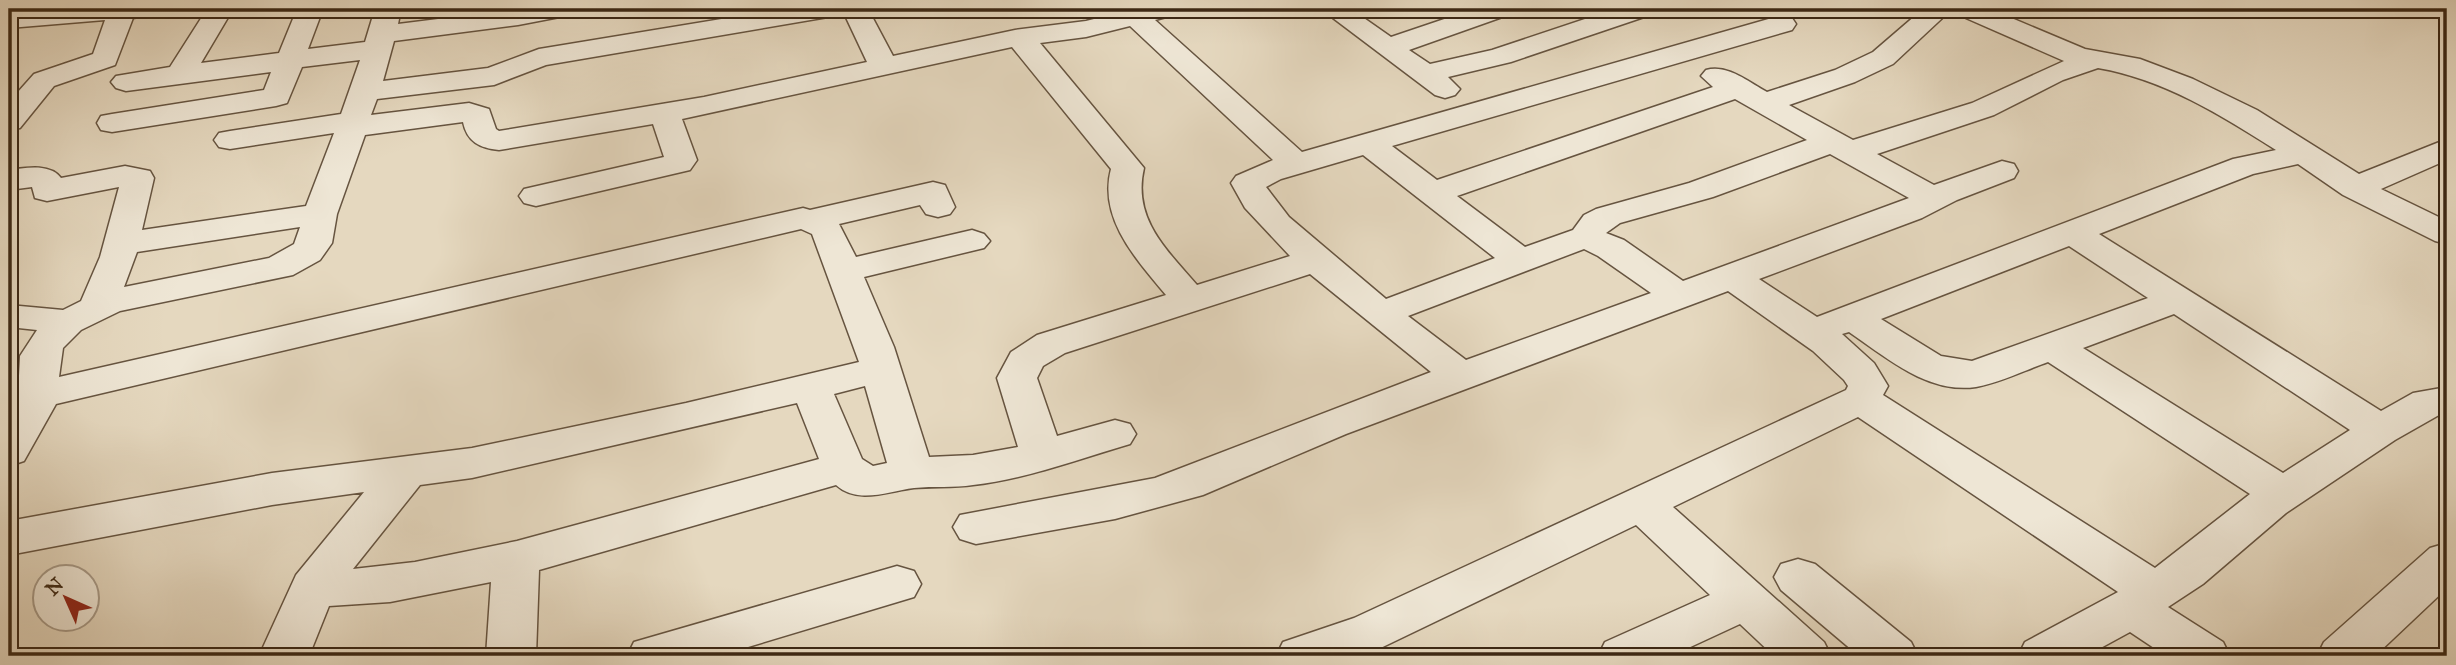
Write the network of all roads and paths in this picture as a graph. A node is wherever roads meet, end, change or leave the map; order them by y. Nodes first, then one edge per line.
1 (220, 9) edge
2 (310, 9) edge
3 (561, 9) edge
4 (828, 9) edge
5 (855, 9) edge
6 (1166, 9) edge
7 (1335, 9) edge
8 (1499, 9) edge
9 (1641, 9) edge
10 (1939, 9) edge
11 (1968, 9) edge
12 (130, 10) edge
13 (1136, 17) junction
14 (13, 23) edge
15 (1782, 24) dead end
16 (382, 31) edge
17 (1015, 31) junction
18 (1390, 47) junction
19 (1676, 54) junction
20 (2094, 60) junction
21 (287, 62) junction
22 (884, 67) junction
23 (1426, 74) junction
24 (180, 75) junction
25 (126, 82) dead end
26 (365, 92) junction
27 (1751, 96) junction
28 (1474, 112) junction
29 (665, 113) junction
30 (9, 121) edge
31 (112, 123) dead end
32 (353, 124) junction
33 (230, 140) dead end
34 (1368, 144) junction
35 (1841, 147) junction
36 (2447, 148) edge
37 (2301, 153) junction
38 (1296, 164) junction
39 (2001, 171) dead end
40 (9, 180) edge
41 (2355, 187) junction
42 (1433, 194) junction
43 (536, 197) dead end
44 (1934, 199) junction
45 (938, 207) dead end
46 (320, 214) junction
47 (814, 219) junction
48 (2073, 233) junction
49 (2447, 234) edge
50 (1585, 237) junction
51 (972, 241) dead end
52 (122, 244) junction
53 (1316, 260) junction
54 (1519, 260) junction
55 (844, 271) junction
56 (1730, 276) junction
57 (1678, 295) junction
58 (1190, 300) junction
59 (2178, 300) junction
60 (1383, 313) junction
61 (82, 315) junction
62 (9, 316) edge
63 (1853, 317) junction
64 (1810, 333) junction
65 (2051, 346) junction
66 (881, 369) junction
67 (1932, 369) junction
68 (1460, 375) junction
69 (810, 386) junction
70 (1864, 392) junction
71 (38, 395) junction
72 (2447, 400) edge
73 (2380, 430) junction
74 (1115, 434) dead end
75 (10, 447) edge
76 (1042, 455) junction
77 (844, 467) junction
78 (940, 471) junction
79 (405, 472) junction
80 (2282, 494) junction
81 (1640, 502) junction
82 (976, 527) dead end
83 (9, 538) edge
84 (516, 558) junction
85 (2447, 560) edge
86 (1798, 577) dead end
87 (897, 583) dead end
88 (313, 588) junction
89 (1746, 600) junction
90 (2143, 600) junction
91 (284, 656) edge
92 (511, 656) edge
93 (652, 656) edge
94 (1301, 656) edge
95 (1623, 656) edge
96 (1806, 656) edge
97 (1893, 656) edge
98 (2043, 656) edge
99 (2205, 656) edge
100 (2342, 656) edge

1 - 24 street
2 - 21 street
3 - 16 street
4 - 26 street
5 - 22 street
6 - 13 street
7 - 18 street
8 - 18 street
9 - 23 street
10 - 27 street
11 - 20 street
12 - 14 street
12 - 30 street
13 - 17 street
13 - 38 street
15 - 19 street
16 - 21 street
16 - 26 street
17 - 22 street
17 - 58 street
18 - 23 street
19 - 27 street
19 - 28 street
20 - 35 street
20 - 37 street
21 - 24 street
21 - 31 street
22 - 29 street
23 - 28 street
24 - 25 street
26 - 32 street
27 - 35 street
27 - 42 street
28 - 34 street
29 - 32 street
29 - 43 street
32 - 33 street
32 - 46 street
34 - 38 street
34 - 42 street
35 - 44 street
35 - 50 street
36 - 41 street
37 - 41 street
37 - 48 street
38 - 53 street
39 - 44 street
40 - 52 street
41 - 49 street
42 - 54 street
44 - 56 street
45 - 47 street
46 - 52 street
46 - 61 street
47 - 55 street
47 - 71 street
48 - 59 street
48 - 63 street
50 - 54 street
50 - 57 street
51 - 55 street
52 - 61 street
53 - 58 street
53 - 60 street
54 - 60 street
55 - 66 street
56 - 57 street
56 - 64 street
57 - 68 street
58 - 76 street
59 - 65 street
59 - 73 street
60 - 68 street
61 - 62 street
61 - 71 street
63 - 64 street
63 - 67 street
64 - 70 street
65 - 67 street
65 - 80 street
66 - 69 street
66 - 78 street
67 - 70 street
68 - 82 street
69 - 77 street
69 - 79 street
70 - 81 street
70 - 90 street
71 - 75 street
72 - 73 street
73 - 80 street
74 - 76 street
76 - 78 street
77 - 78 street
77 - 84 street
79 - 83 street
79 - 88 street
80 - 90 street
81 - 89 street
81 - 94 street
84 - 88 street
84 - 92 street
85 - 100 street
86 - 97 street
87 - 93 street
88 - 91 street
89 - 95 street
89 - 96 street
90 - 98 street
90 - 99 street

